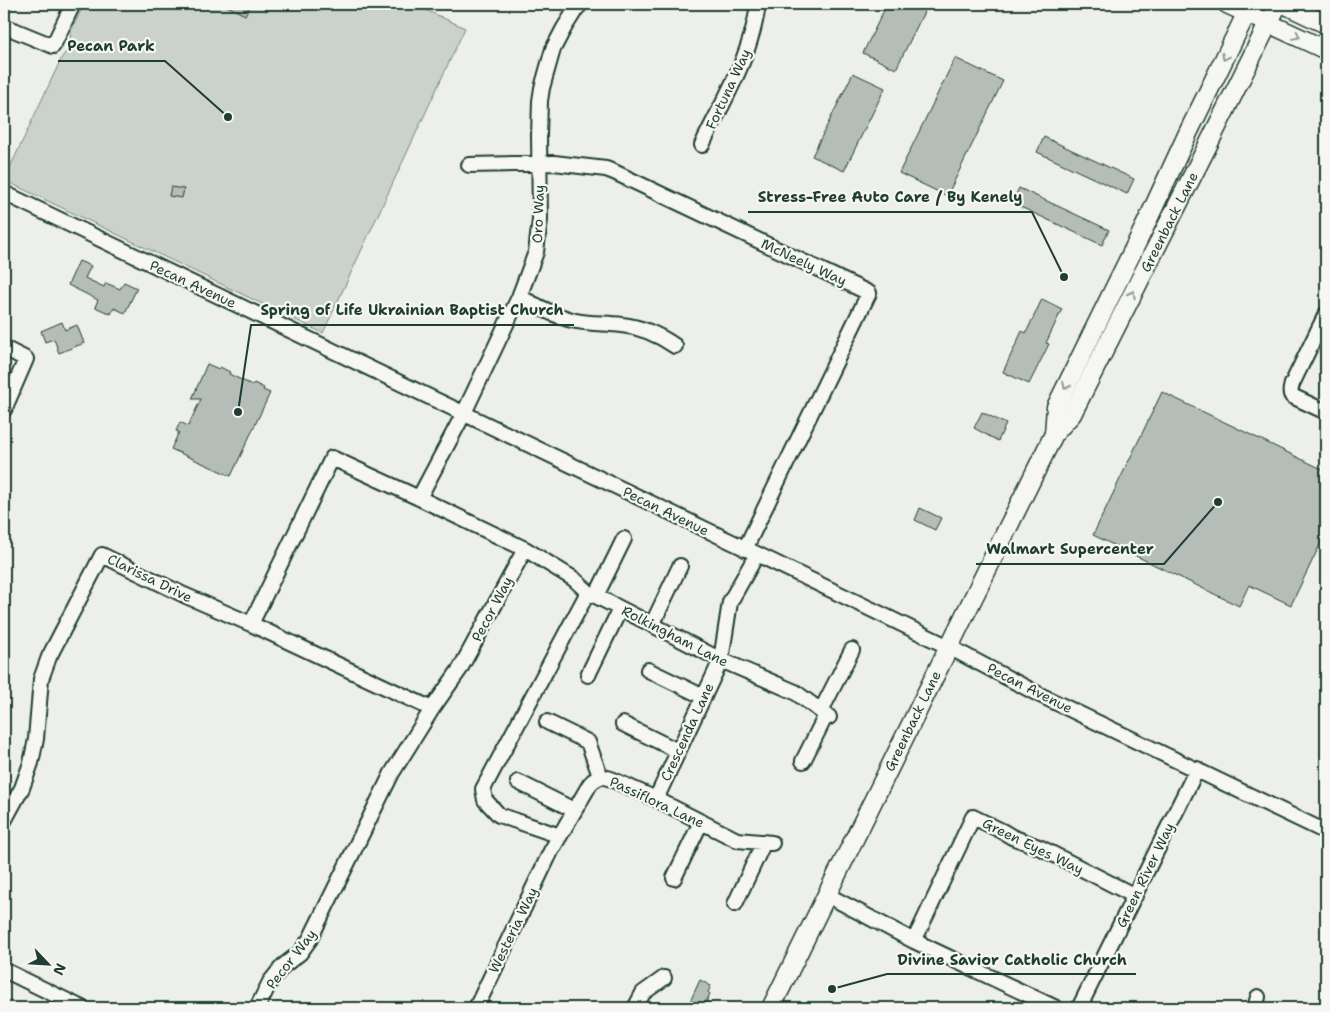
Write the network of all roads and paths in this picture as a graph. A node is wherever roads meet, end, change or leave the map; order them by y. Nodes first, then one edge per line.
1 (73, 4) edge
2 (582, 4) edge
3 (758, 4) edge
4 (1227, 4) edge
5 (1278, 4) edge
6 (1284, 4) edge
7 (1249, 8) edge
8 (1269, 22) junction
9 (1326, 24) edge
10 (4, 26) edge
11 (1326, 50) edge
12 (702, 145) dead end
13 (1176, 156) junction
14 (539, 164) junction
15 (469, 165) dead end
16 (4, 194) edge
17 (1173, 213) junction
18 (520, 297) junction
19 (1107, 302) junction
20 (1326, 314) edge
21 (1091, 334) junction
22 (1108, 342) junction
23 (675, 346) dead end
24 (4, 348) edge
25 (1087, 385) junction
26 (4, 410) edge
27 (1326, 412) edge
28 (464, 413) junction
29 (1054, 434) junction
30 (419, 498) junction
31 (624, 539) dead end
32 (525, 549) junction
33 (751, 551) junction
34 (680, 566) dead end
35 (592, 594) junction
36 (620, 608) junction
37 (251, 624) junction
38 (652, 625) junction
39 (950, 647) junction
40 (852, 650) dead end
41 (721, 660) junction
42 (648, 670) dead end
43 (588, 675) dead end
44 (704, 697) junction
45 (432, 710) junction
46 (825, 714) junction
47 (546, 722) dead end
48 (623, 724) dead end
49 (678, 751) junction
50 (803, 761) dead end
51 (1197, 769) junction
52 (600, 776) junction
53 (518, 782) dead end
54 (656, 799) junction
55 (574, 810) junction
56 (4, 821) edge
57 (701, 822) junction
58 (1326, 832) edge
59 (560, 836) junction
60 (551, 851) joint
61 (674, 878) dead end
62 (827, 895) junction
63 (1135, 896) junction
64 (735, 904) dead end
65 (914, 941) junction
66 (4, 970) edge
67 (664, 978) dead end
68 (82, 1008) edge
69 (257, 1008) edge
70 (476, 1008) edge
71 (635, 1008) edge
72 (771, 1008) edge
73 (1056, 1008) edge
74 (1079, 1008) edge

1 - 10 street
2 - 14 street, Oro Way
3 - 12 street, Fortuna Way
4 - 7 main road
5 - 8 main road, Greenback Lane
6 - 9 main road
7 - 8 main road
7 -> 13 main road, Greenback Lane
8 -> 11 main road
8 - 17 main road, Greenback Lane
13 - 17 main road
13 - 19 main road, Greenback Lane
14 - 15 street, McNeely Way
14 - 18 street, Oro Way
14 - 33 street, McNeely Way
16 - 28 street, Pecan Avenue
22 -> 17 main road, Greenback Lane
18 - 23 street
18 - 28 street, Oro Way
19 - 21 main road, Greenback Lane
19 - 22 main road
20 - 27 street
21 - 25 main road
21 -> 29 main road, Greenback Lane
22 - 25 main road, Greenback Lane
24 - 26 street
25 - 29 main road, Greenback Lane
28 - 30 street, Oro Way
28 - 33 street, Pecan Avenue
29 - 39 main road, Greenback Lane
30 - 32 street
30 - 37 street
31 - 35 street
32 - 35 street, Rolkingham Lane
32 - 45 street, Pecor Way
33 - 39 street, Pecan Avenue
33 - 41 street, Crescenda Lane
34 - 38 street
35 - 36 street, Rolkingham Lane
35 - 59 street
36 - 38 street, Rolkingham Lane
36 - 43 street
37 - 45 street, Clarissa Drive
37 - 56 street, Clarissa Drive
38 - 41 street, Rolkingham Lane
39 - 51 street, Pecan Avenue
39 - 62 main road, Greenback Lane
40 - 46 street
41 - 44 street, Crescenda Lane
41 - 46 street, Rolkingham Lane
42 - 44 street
44 - 49 street, Crescenda Lane
45 - 69 street, Pecor Way
46 - 50 street
47 - 52 street
48 - 49 street
49 - 54 street, Crescenda Lane
51 - 58 street, Pecan Avenue
51 - 63 street, Green River Way
52 - 54 street, Passiflora Lane
52 - 55 street, Passiflora Lane
53 - 55 street
54 - 57 street, Passiflora Lane
55 - 59 street, Passiflora Lane
57 - 61 street
57 - 64 street, Passiflora Lane
59 - 60 street, Passiflora Lane
60 - 70 street, Westeria Way
62 - 65 street
62 - 72 main road, Greenback Lane
63 - 65 street, Green Eyes Way
63 - 74 street, Green River Way
65 - 73 street
66 - 68 street
67 - 71 street

